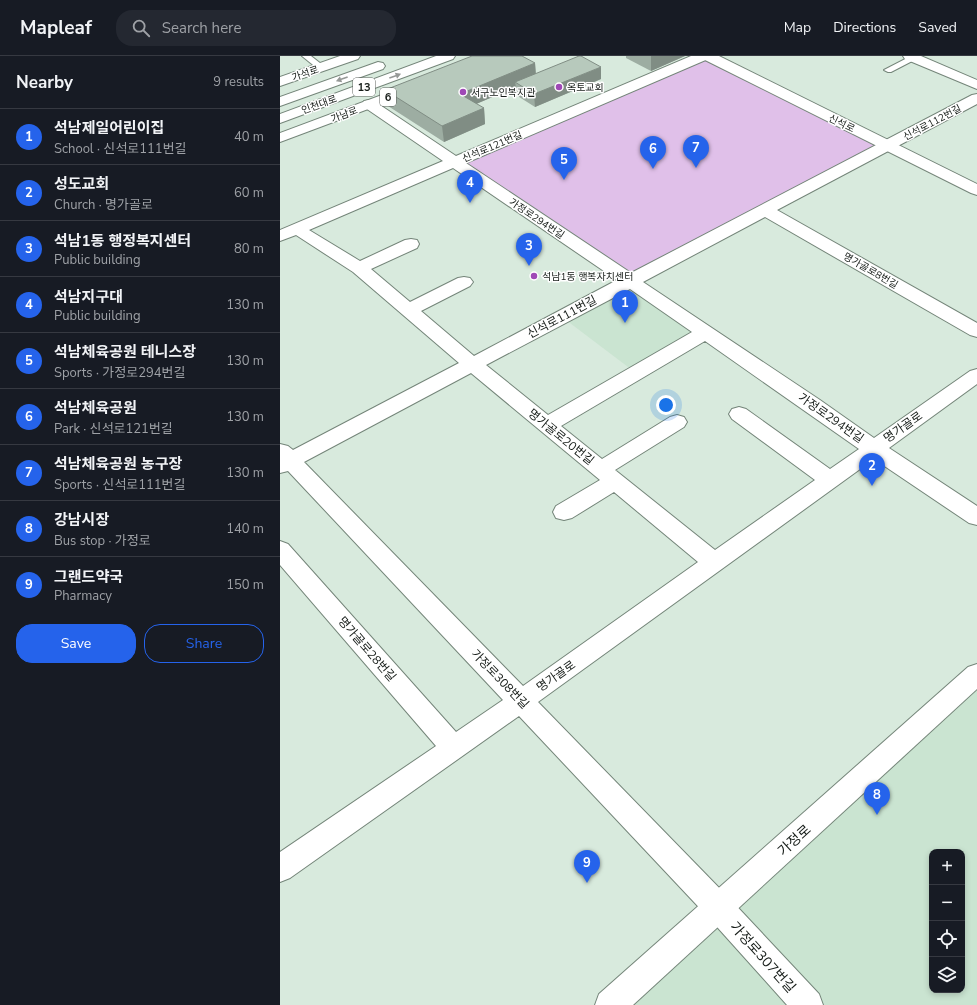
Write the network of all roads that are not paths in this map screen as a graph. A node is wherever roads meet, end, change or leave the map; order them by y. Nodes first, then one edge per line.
1 (306, 56) edge
2 (354, 56) edge
3 (448, 56) edge
4 (703, 56) edge
5 (708, 56) edge
6 (912, 57) edge
7 (391, 61) dead end
8 (321, 67) junction
9 (888, 70) dead end
10 (280, 82) edge
11 (426, 82) edge
12 (977, 86) edge
13 (977, 98) edge
14 (280, 102) edge
15 (370, 104) junction
16 (280, 119) edge
17 (280, 138) edge
18 (887, 145) junction
19 (454, 162) junction
20 (977, 190) edge
21 (765, 210) junction
22 (289, 232) edge
23 (411, 244) dead end
24 (359, 268) junction
25 (630, 281) junction
26 (464, 282) dead end
27 (408, 310) junction
28 (977, 331) edge
29 (706, 332) junction
30 (472, 364) junction
31 (977, 375) edge
32 (739, 414) dead end
33 (677, 422) dead end
34 (547, 425) junction
35 (873, 448) junction
36 (283, 459) edge
37 (608, 475) junction
38 (830, 480) junction
39 (564, 512) dead end
40 (977, 517) edge
41 (280, 550) edge
42 (715, 562) junction
43 (977, 674) edge
44 (521, 701) junction
45 (454, 748) junction
46 (280, 868) edge
47 (719, 908) junction
48 (610, 1005) edge
49 (808, 1005) edge

1 - 8 lane
2 - 8 main road, 가석로
16 -> 3 main road, 인천대로 / 13
4 - 19 main road, 신석로121번길
5 - 18 main road, 신석로
6 - 9 lane
6 - 12 main road
7 -> 14 main road, 인천대로 / 13
8 - 10 main road, 가석로
11 - 15 main road, 가남로 / 6
13 - 18 main road, 신석로112번길
15 - 17 main road, 가남로 / 6
15 - 19 main road, 가정로294번길
18 - 20 main road, 신석로
18 - 21 main road, 신석로111번길
19 - 22 main road, 신석로121번길
19 - 25 main road, 가정로294번길
21 - 25 main road, 신석로111번길
21 - 28 main road, 명가골로8번길
22 - 24 main road, 명가골로20번길
23 - 24 main road
24 - 27 main road, 명가골로20번길
25 - 29 main road, 가정로294번길
25 - 30 main road, 신석로111번길
26 - 27 main road
27 - 30 main road, 명가골로20번길
29 - 34 main road
29 - 35 main road, 가정로294번길
30 - 34 main road, 명가골로20번길
30 - 36 main road, 신석로111번길
31 - 35 main road, 명가골로
32 - 38 main road
33 - 37 main road
34 - 37 main road, 명가골로20번길
35 - 38 main road, 명가골로
35 - 40 main road, 가정로294번길
36 - 44 main road, 가정로308번길
37 - 39 main road
37 - 42 main road, 명가골로20번길
38 - 42 main road, 명가골로
41 - 45 main road, 명가골로28번길
42 - 44 main road, 명가골로
43 - 47 main road, 가정로
44 - 45 main road, 명가골로
44 - 47 main road, 가정로308번길
45 - 46 main road, 명가골로
47 - 48 main road, 가정로
47 - 49 main road, 가정로307번길

